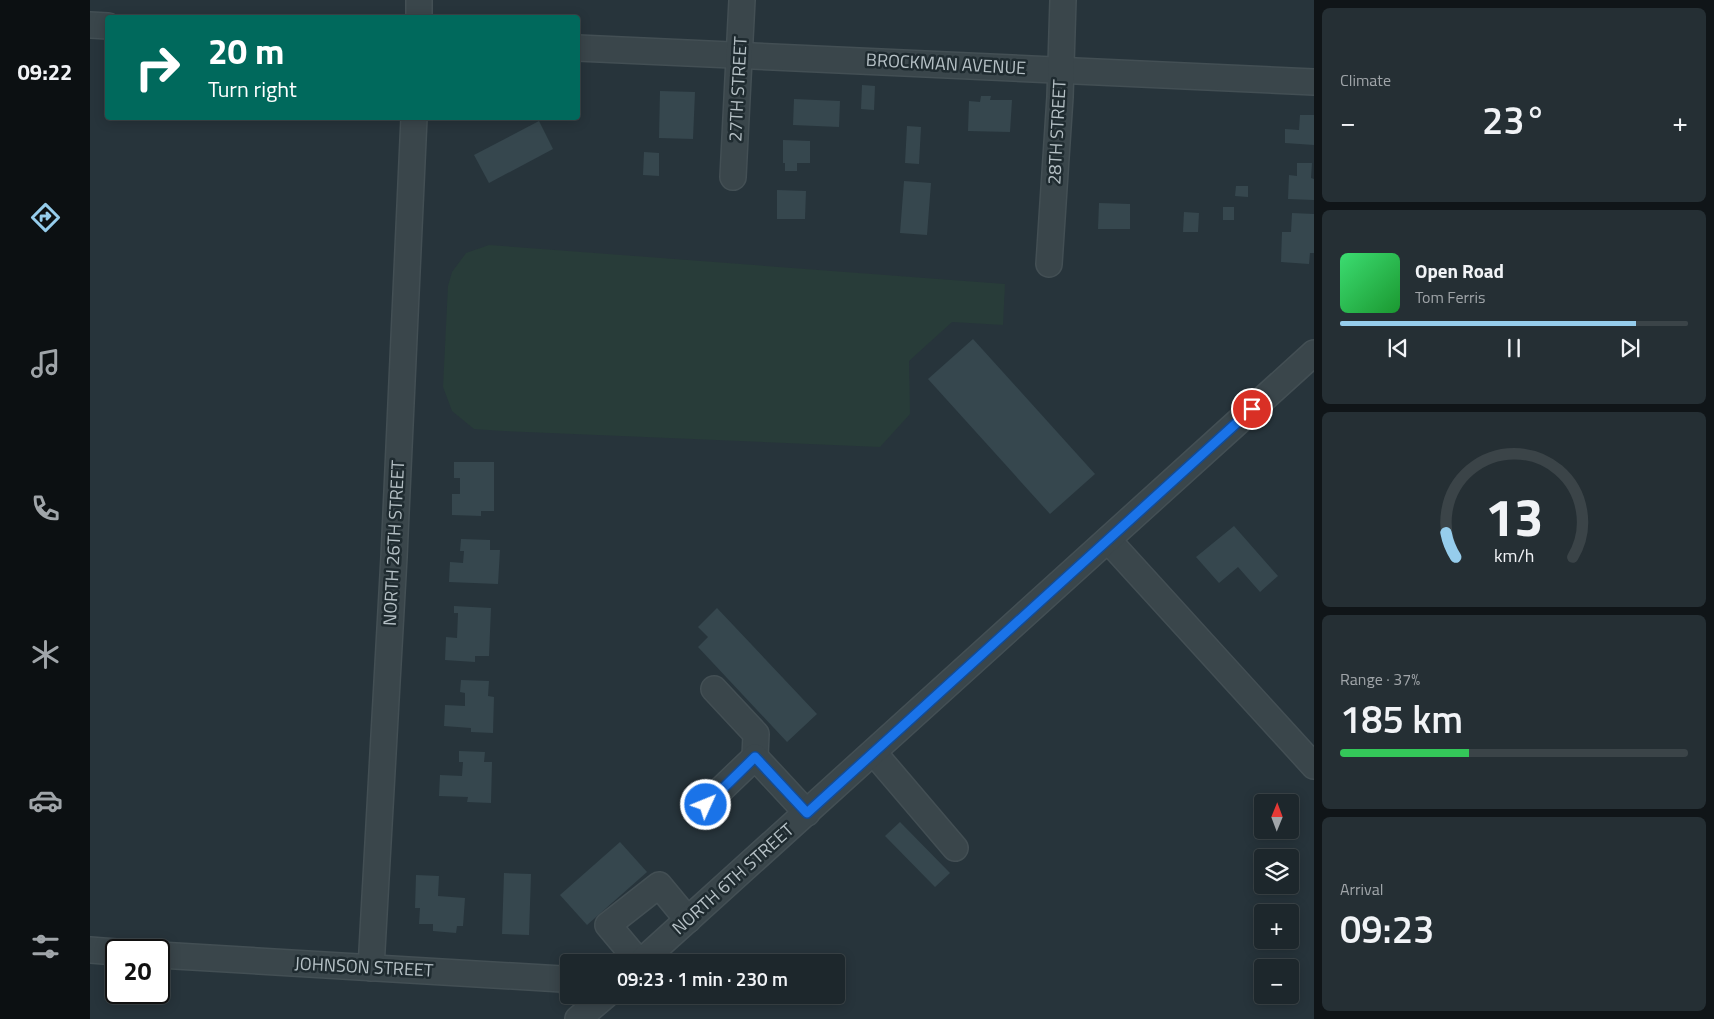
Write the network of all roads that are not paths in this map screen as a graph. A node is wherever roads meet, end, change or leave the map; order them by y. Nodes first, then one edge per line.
1 (419, 0) edge
2 (742, 0) edge
3 (1063, 0) edge
4 (418, 15) edge
5 (90, 25) edge
6 (105, 26) edge
7 (580, 48) edge
8 (740, 55) junction
9 (1060, 70) junction
10 (1314, 82) edge
11 (414, 120) edge
12 (733, 177) dead end
13 (1049, 264) dead end
14 (1314, 353) edge
15 (1108, 540) junction
16 (714, 689) dead end
17 (874, 753) junction
18 (755, 757) junction
19 (1314, 766) edge
20 (706, 805) dead end
21 (807, 813) junction
22 (955, 848) dead end
23 (688, 920) junction
24 (90, 950) edge
25 (105, 951) edge
26 (633, 954) edge
27 (649, 954) edge
28 (170, 956) edge
29 (371, 968) junction
30 (560, 979) edge
31 (597, 1004) edge
32 (578, 1019) edge

1 - 4 street
2 - 8 street, 27TH STREET
3 - 9 street, 28TH STREET
5 - 6 street
7 - 8 street, BROCKMAN AVENUE
8 - 9 street, BROCKMAN AVENUE
8 - 12 street, 27TH STREET
9 - 10 street, BROCKMAN AVENUE
9 - 13 street, 28TH STREET
11 - 29 street, NORTH 26TH STREET
14 - 15 street, NORTH 6TH STREET
15 - 17 street, NORTH 6TH STREET
15 - 19 street
16 - 18 street
17 - 21 street, NORTH 6TH STREET
17 - 22 street
18 - 20 street
18 - 21 street
21 - 23 street, NORTH 6TH STREET
23 - 26 street
23 - 27 street, NORTH 6TH STREET
24 - 25 street
28 - 29 street, JOHNSON STREET
29 - 30 street, JOHNSON STREET
31 - 32 street

